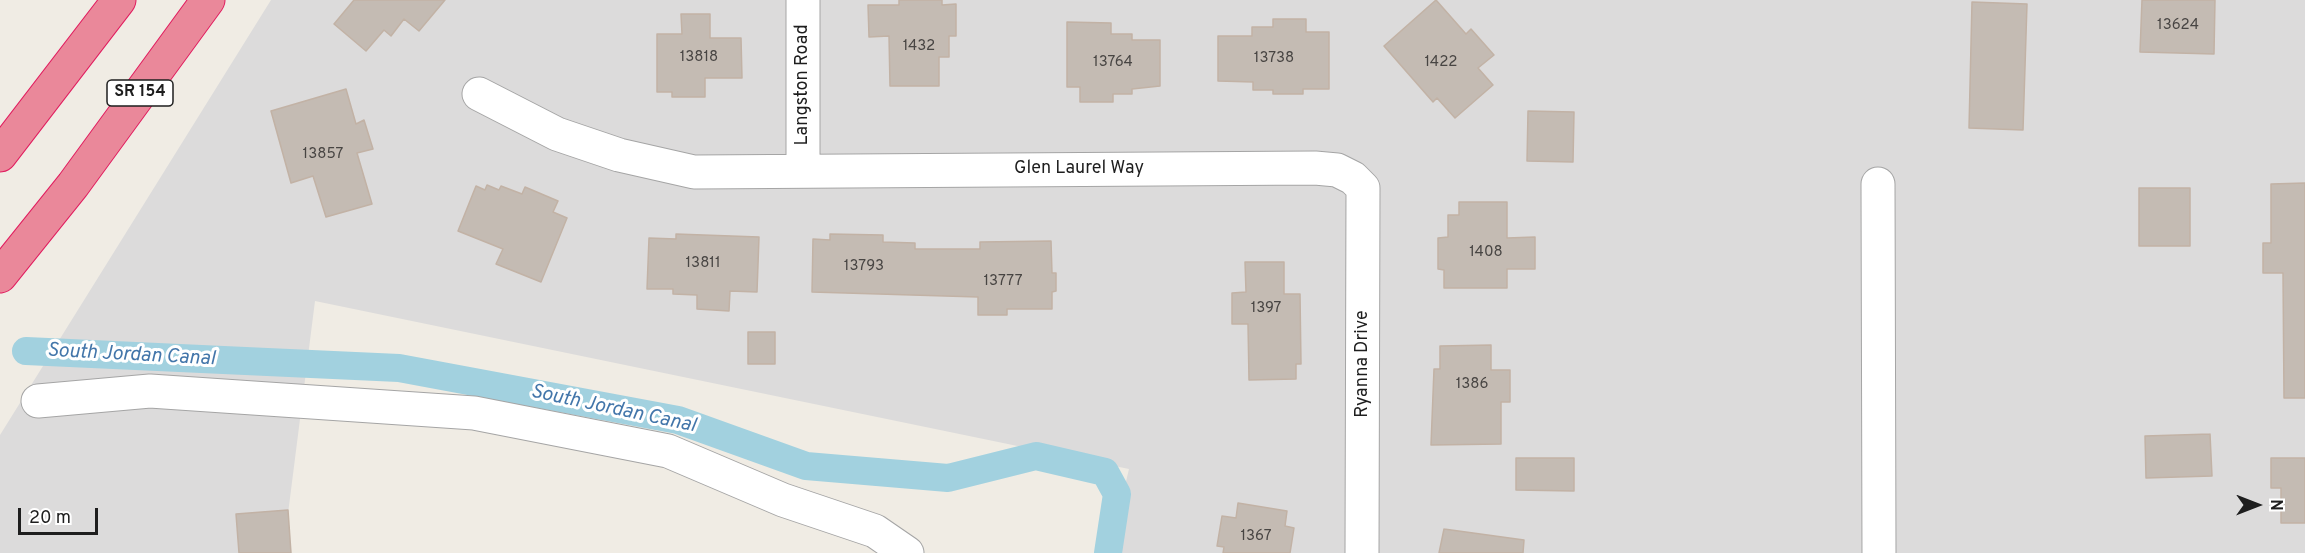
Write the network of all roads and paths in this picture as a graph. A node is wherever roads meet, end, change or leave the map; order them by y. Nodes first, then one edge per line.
1 (120, 0) edge
2 (208, 0) edge
3 (231, 0) edge
4 (803, 0) edge
5 (479, 94) dead end
6 (0, 155) edge
7 (802, 170) junction
8 (1353, 178) joint
9 (1878, 184) dead end
10 (73, 185) junction
11 (0, 276) edge
12 (38, 401) dead end
13 (907, 553) edge
14 (1362, 553) edge
15 (1879, 553) edge

1 - 6 highway
2 - 10 highway, SR 154
3 - 10 highway
4 - 7 street, Langston Road
5 - 7 street, Glen Laurel Way
7 - 8 street, Glen Laurel Way
8 - 14 street, Ryanna Drive
9 - 15 street
10 - 11 highway, SR 154
12 - 13 street

